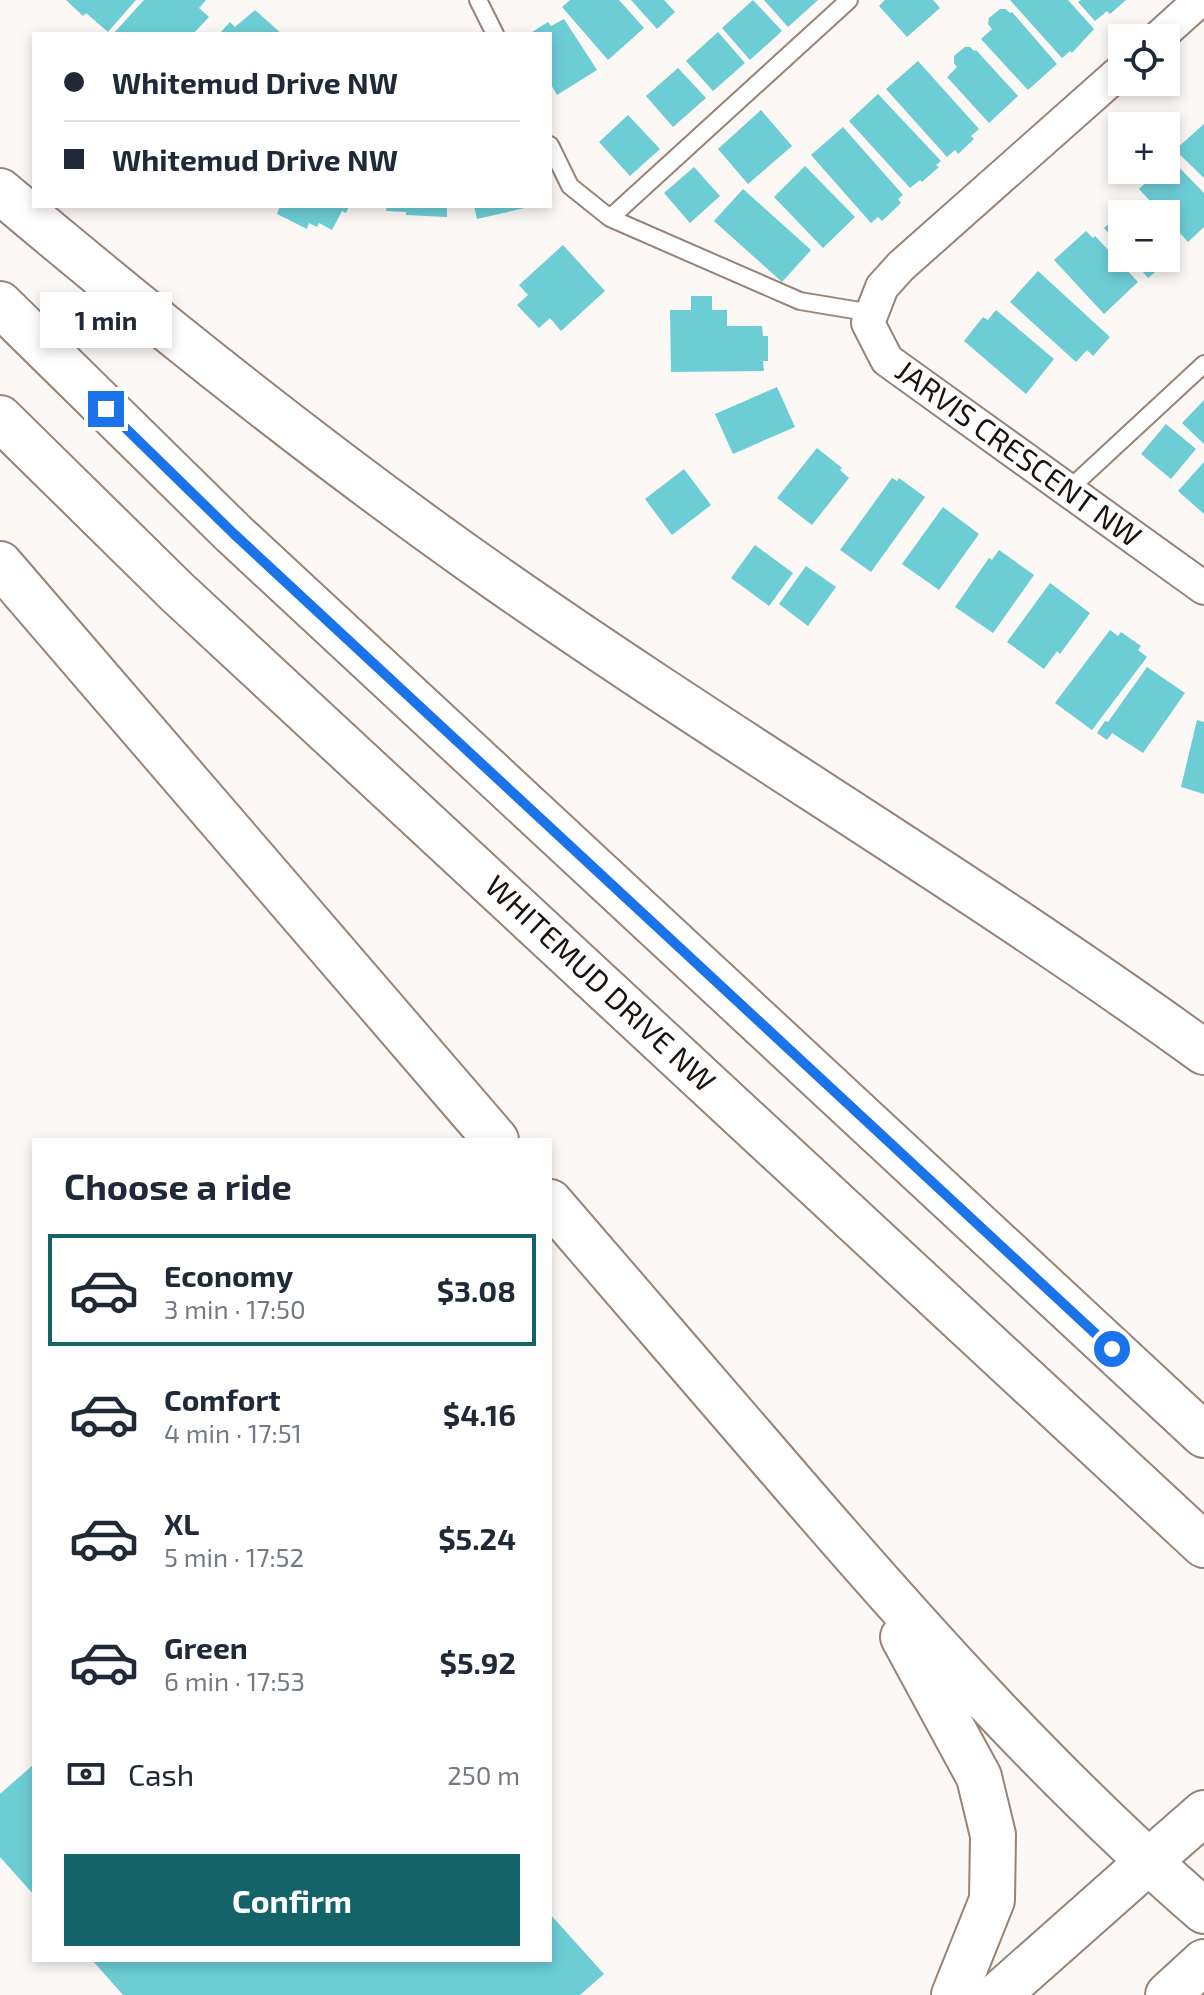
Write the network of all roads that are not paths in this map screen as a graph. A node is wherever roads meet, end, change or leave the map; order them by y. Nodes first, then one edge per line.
1 (478, 0) edge
2 (849, 0) edge
3 (1200, 0) edge
4 (1173, 24) edge
5 (494, 32) edge
6 (1108, 82) edge
7 (552, 149) edge
8 (0, 191) edge
9 (610, 218) junction
10 (0, 304) edge
11 (872, 313) junction
12 (1204, 364) edge
13 (0, 418) edge
14 (1067, 491) junction
15 (0, 564) edge
16 (1204, 588) edge
17 (1194, 1043) edge
18 (494, 1138) edge
19 (552, 1204) edge
20 (1204, 1435) edge
21 (1204, 1545) edge
22 (863, 1564) junction
23 (1204, 1813) edge
24 (1148, 1862) junction
25 (1204, 1911) edge
26 (1204, 1962) edge
27 (954, 1995) edge
28 (998, 1995) edge
29 (1168, 1995) edge

1 - 5 lane
2 - 9 lane
3 - 4 street
6 - 11 street
7 - 9 lane
8 - 17 main road
9 - 11 lane
10 - 20 main road
11 - 14 street, JARVIS CRESCENT NW
12 - 14 lane
13 - 21 main road, WHITEMUD DRIVE NW
14 - 16 street, JARVIS CRESCENT NW
15 - 18 main road
19 - 22 main road
22 - 24 main road
22 - 27 main road
23 - 24 main road
24 - 25 main road
24 - 28 main road
26 - 29 main road

